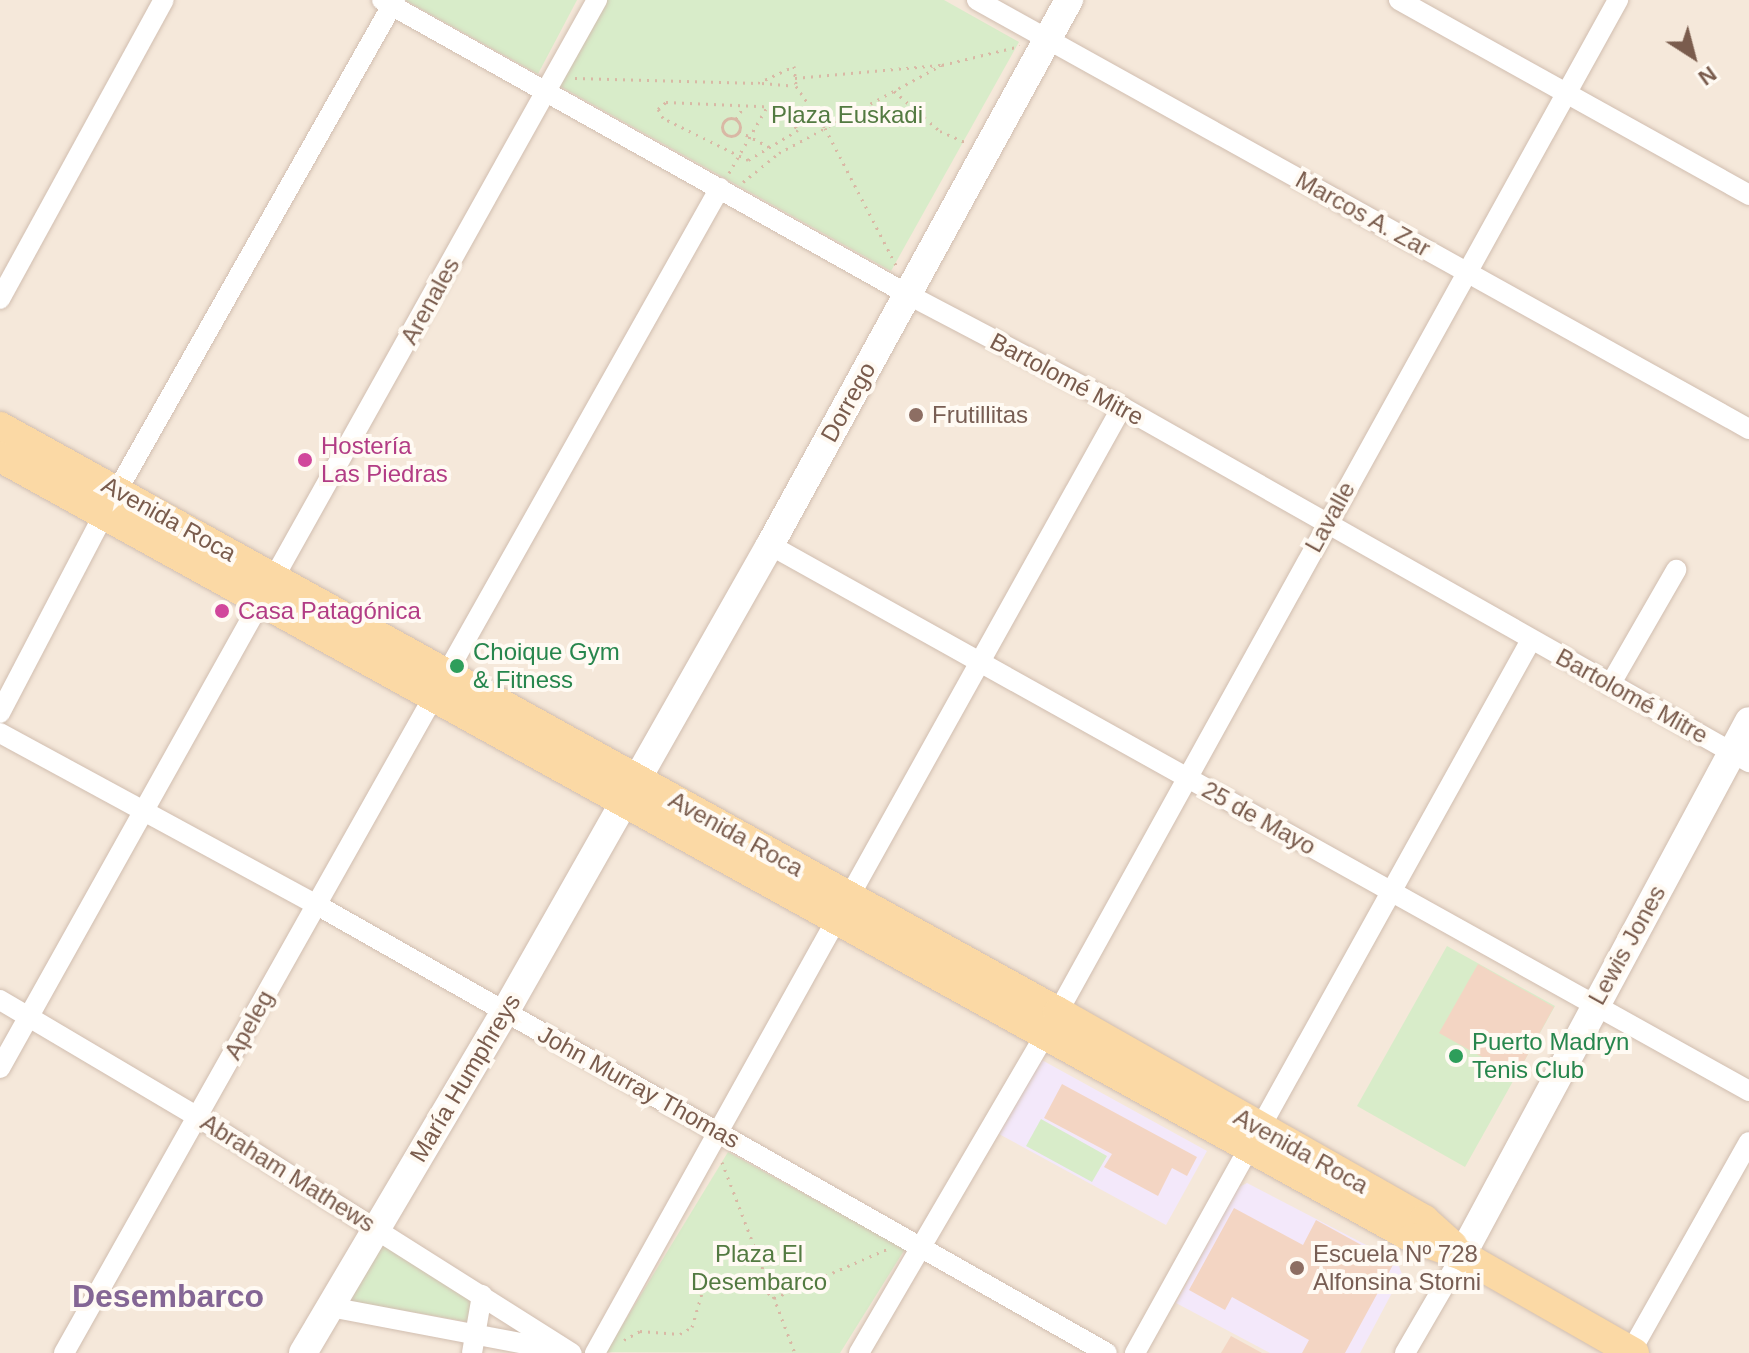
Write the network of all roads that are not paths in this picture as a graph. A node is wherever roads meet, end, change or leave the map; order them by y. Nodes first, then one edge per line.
1 (164, 0) edge
2 (597, 0) edge
3 (977, 0) edge
4 (1069, 0) edge
5 (1399, 0) edge
6 (1618, 0) edge
7 (389, 1) edge
8 (1047, 39) junction
9 (552, 85) junction
10 (1565, 95) junction
11 (724, 191) junction
12 (1749, 195) edge
13 (1467, 272) junction
14 (907, 294) junction
15 (0, 299) edge
16 (1122, 407) junction
17 (0, 427) edge
18 (1749, 429) edge
19 (0, 457) edge
20 (111, 503) junction
21 (1327, 522) junction
22 (770, 545) junction
23 (1676, 570) dead end
24 (268, 589) junction
25 (1531, 640) junction
26 (979, 661) junction
27 (441, 684) junction
28 (1610, 685) junction
29 (0, 713) edge
30 (1749, 721) edge
31 (0, 733) edge
32 (1740, 757) edge
33 (1188, 778) junction
34 (630, 791) junction
35 (146, 810) junction
36 (1391, 891) junction
37 (317, 905) junction
38 (843, 909) junction
39 (0, 1000) edge
40 (1595, 1004) junction
41 (505, 1012) junction
42 (29, 1017) junction
43 (1051, 1023) junction
44 (0, 1068) edge
45 (1749, 1091) edge
46 (198, 1117) junction
47 (1252, 1137) junction
48 (718, 1139) junction
49 (1749, 1142) edge
50 (376, 1228) junction
51 (914, 1243) junction
52 (1462, 1255) junction
53 (482, 1295) junction
54 (330, 1307) junction
55 (474, 1344) edge
56 (604, 1349) edge
57 (1631, 1352) edge
58 (64, 1353) edge
59 (303, 1353) edge
60 (573, 1353) edge
61 (859, 1353) edge
62 (1107, 1353) edge
63 (1135, 1353) edge
64 (1405, 1353) edge

1 - 15 street
2 - 9 street, Arenales
3 - 8 street, Marcos A. Zar
4 - 8 main road, Dorrego
5 - 10 street
6 - 10 street, Lavalle
7 - 9 street, Bartolomé Mitre
7 - 20 street
8 - 13 street, Marcos A. Zar
8 - 14 main road, Dorrego
9 - 11 street, Bartolomé Mitre
9 - 24 street, Arenales
10 - 12 street
10 - 13 street, Lavalle
11 - 14 street, Bartolomé Mitre
11 - 27 street, Apeleg
13 - 18 street, Marcos A. Zar
13 - 21 street, Lavalle
14 - 16 street, Bartolomé Mitre
14 - 22 main road, Dorrego
16 - 21 street, Bartolomé Mitre
16 - 26 street
17 - 20 main road, Avenida Roca
19 - 20 main road, Avenida Roca
20 - 24 main road, Avenida Roca
20 - 29 street
21 - 25 street, Bartolomé Mitre
21 - 33 street, Lavalle
22 - 26 street, 25 de Mayo
22 - 34 main road, Dorrego
23 - 28 street
24 - 27 main road, Avenida Roca
24 - 35 street, Arenales
25 - 28 street, Bartolomé Mitre
25 - 36 street
26 - 33 street, 25 de Mayo
26 - 38 street
27 - 34 main road, Avenida Roca
27 - 37 street, Apeleg
28 - 32 street, Bartolomé Mitre
30 - 32 main road, Lewis Jones
31 - 35 street, John Murray Thomas
32 - 40 main road, Lewis Jones
33 - 36 street, 25 de Mayo
33 - 43 street, Lavalle
34 - 38 main road, Avenida Roca
34 - 41 main road, María Humphreys
35 - 37 street, John Murray Thomas
35 - 42 street, Arenales
36 - 40 street, 25 de Mayo
36 - 47 street
37 - 41 street, John Murray Thomas
37 - 46 street, Apeleg
38 - 43 main road, Avenida Roca
38 - 48 street
39 - 42 street, Abraham Mathews
40 - 45 street, 25 de Mayo
40 - 52 main road, Lewis Jones
41 - 48 street, John Murray Thomas
41 - 50 main road, María Humphreys
42 - 44 street, Arenales
42 - 46 street, Abraham Mathews
43 - 47 main road, Avenida Roca
43 - 51 street, Lavalle
46 - 50 street, Abraham Mathews
46 - 58 street, Apeleg
47 - 52 main road, Avenida Roca
47 - 63 street
48 - 51 street, John Murray Thomas
48 - 56 street
49 - 57 street
50 - 53 street, Abraham Mathews
50 - 54 main road, María Humphreys
51 - 61 street, Lavalle
51 - 62 street, John Murray Thomas
52 - 57 main road, Avenida Roca
52 - 64 street
53 - 55 street
53 - 60 street, Abraham Mathews
54 - 55 street, Abraham Mathews
54 - 59 main road, María Humphreys
55 - 60 street, Abraham Mathews

